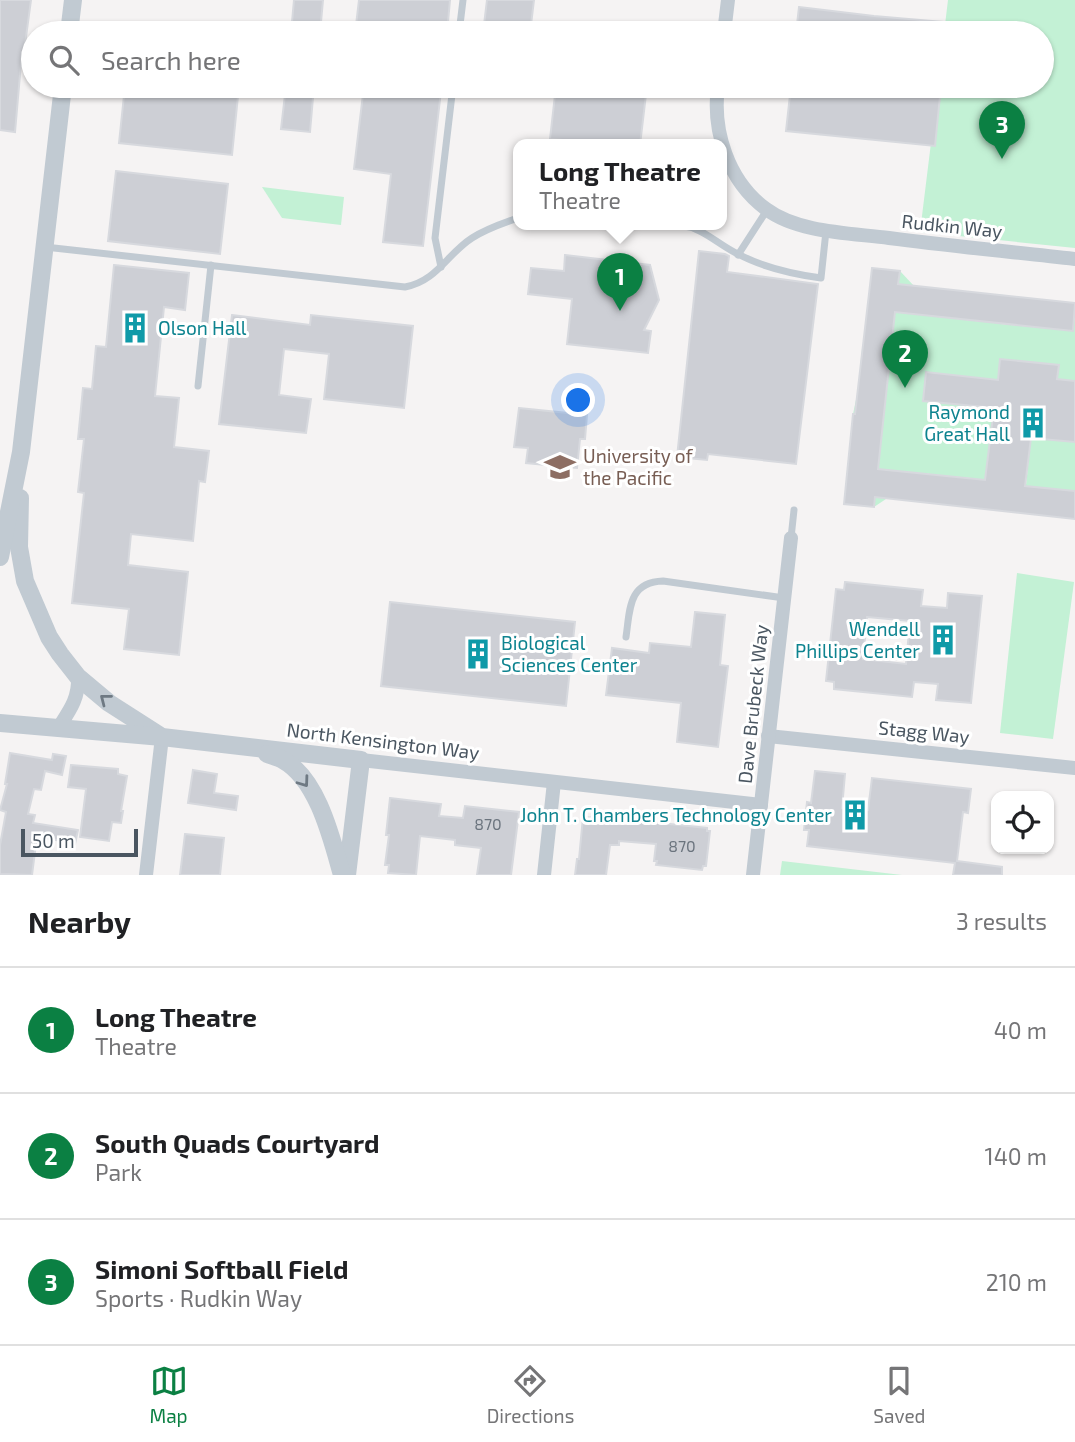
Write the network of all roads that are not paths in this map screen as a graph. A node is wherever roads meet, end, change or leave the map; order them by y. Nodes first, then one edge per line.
1 (73, 0) edge
2 (463, 0) edge
3 (728, 0) edge
4 (70, 21) edge
5 (460, 21) edge
6 (725, 21) edge
7 (62, 98) edge
8 (452, 98) edge
9 (717, 98) edge
10 (722, 139) edge
11 (727, 155) edge
12 (766, 210) junction
13 (513, 220) edge
14 (699, 230) edge
15 (826, 231) junction
16 (45, 247) junction
17 (738, 255) junction
18 (1075, 259) edge
19 (211, 265) junction
20 (442, 267) junction
21 (198, 386) dead end
22 (21, 452) junction
23 (794, 510) dead end
24 (791, 538) joint
25 (0, 557) edge
26 (784, 598) junction
27 (626, 637) dead end
28 (78, 677) junction
29 (0, 723) edge
30 (59, 727) junction
31 (768, 736) junction
32 (162, 737) junction
33 (247, 747) junction
34 (361, 760) junction
35 (1075, 768) edge
36 (554, 782) junction
37 (761, 805) junction
38 (146, 875) edge
39 (344, 875) edge
40 (544, 875) edge
41 (753, 875) edge

1 - 4 street
2 - 5 lane
3 - 6 street
7 - 16 street
8 - 20 lane
9 - 10 street
11 - 12 street
12 - 15 street, Rudkin Way
12 - 17 lane
13 - 20 lane
14 - 17 lane
15 - 17 lane
15 - 18 street, Rudkin Way
16 - 19 lane
16 - 22 street
19 - 20 lane
19 - 21 lane
22 - 25 street
22 - 28 street
23 - 24 lane
24 - 26 street, Dave Brubeck Way
26 - 27 lane
26 - 31 street, Dave Brubeck Way
28 - 30 street
32 -> 28 street
29 - 30 street, North Kensington Way
30 - 32 street, North Kensington Way
31 - 35 street, Stagg Way
31 - 37 street, Dave Brubeck Way
32 - 33 street, North Kensington Way
32 - 38 street
33 - 34 street, North Kensington Way
33 -> 39 street
34 - 36 street, North Kensington Way
34 - 39 street
36 - 37 street, North Kensington Way
36 - 40 street
37 - 41 street, Dave Brubeck Way

